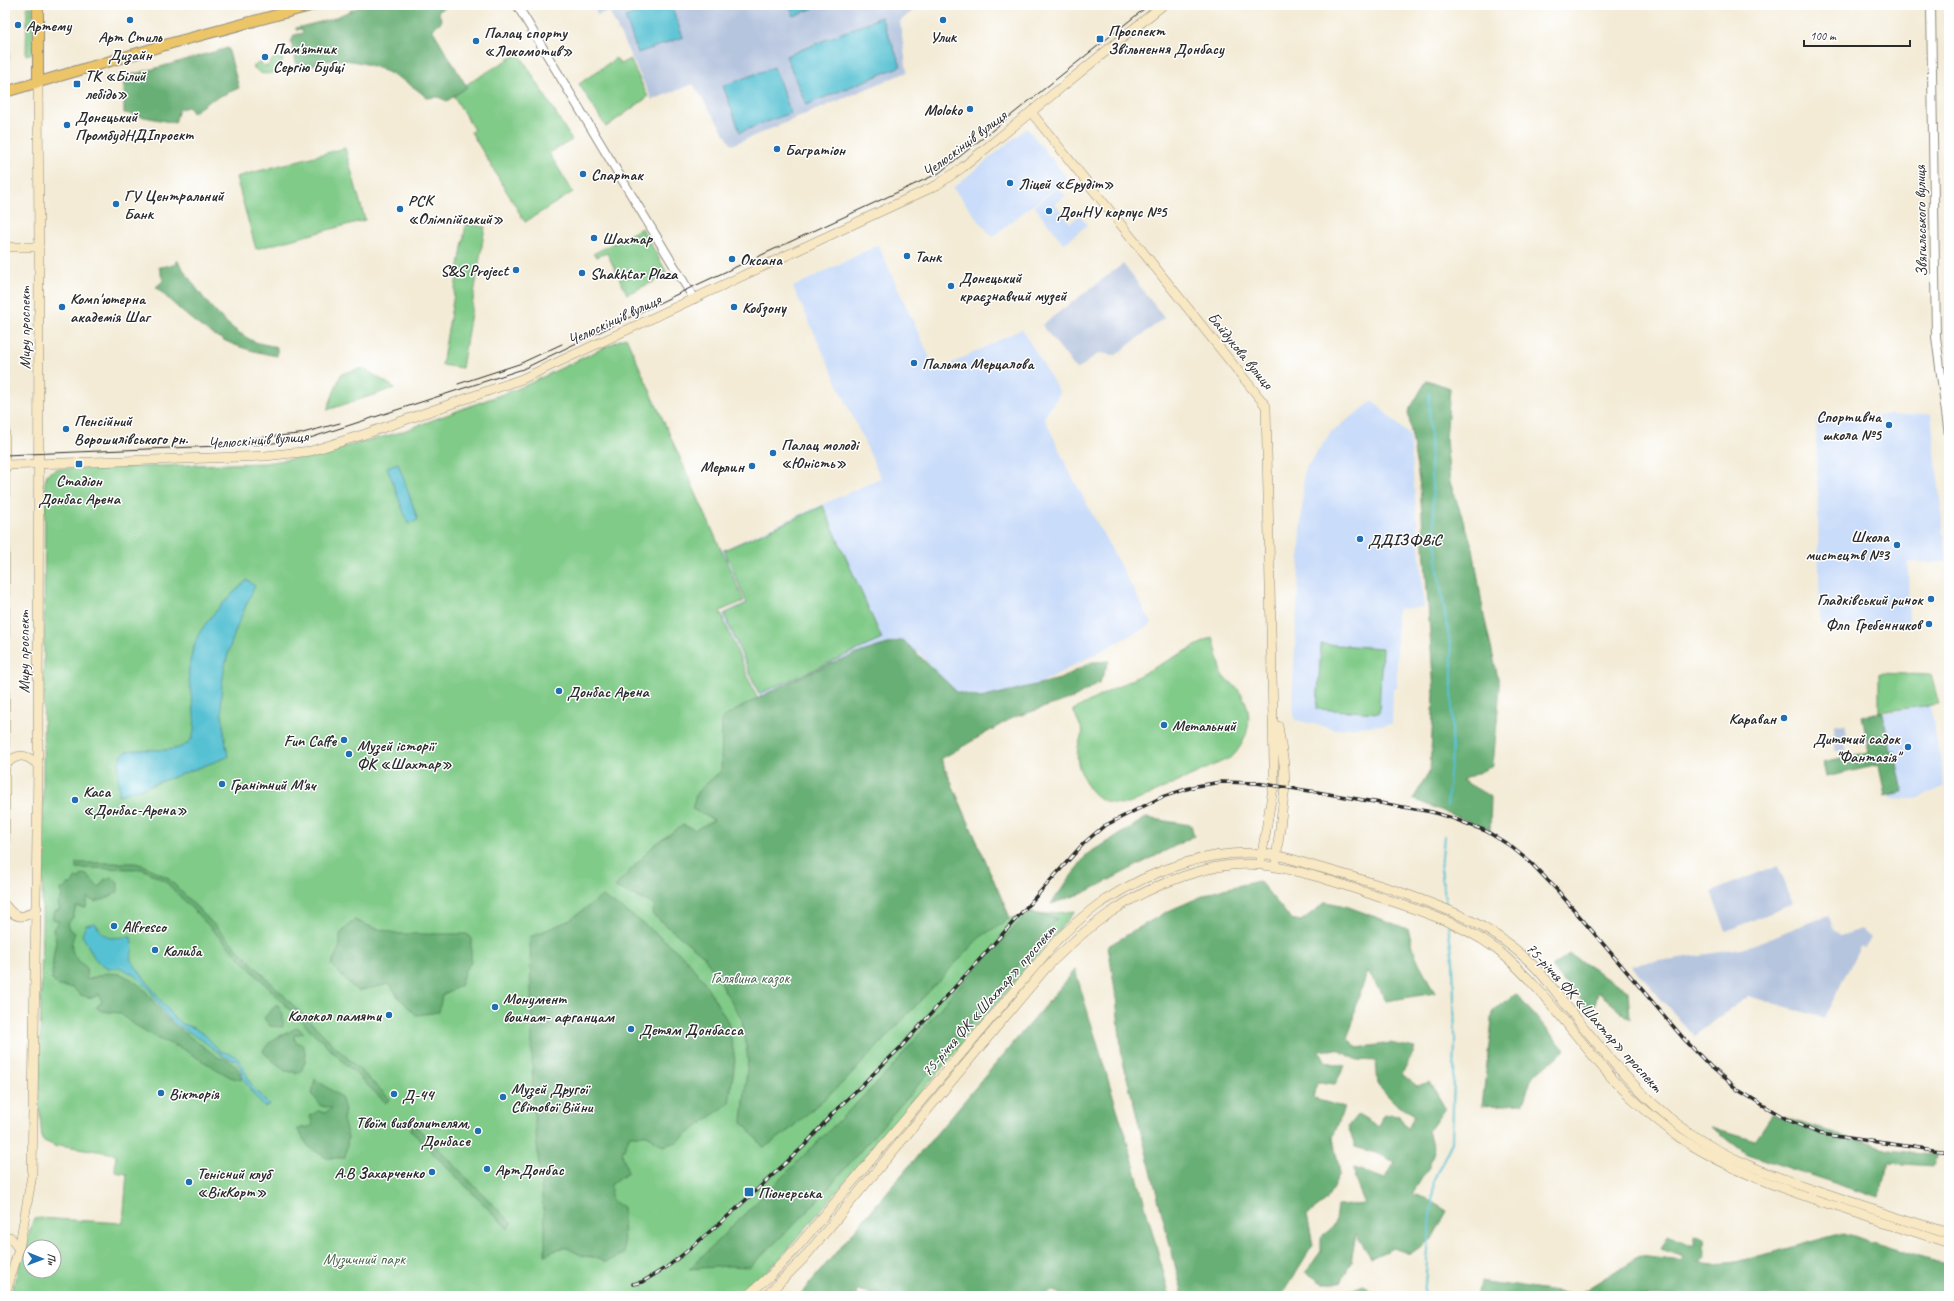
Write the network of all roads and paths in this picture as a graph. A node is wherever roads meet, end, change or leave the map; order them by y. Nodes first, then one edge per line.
1 (38, 5) edge
2 (314, 5) edge
3 (517, 5) edge
4 (1163, 5) edge
5 (1931, 5) edge
6 (38, 82) junction
7 (5, 92) edge
8 (1031, 112) junction
9 (5, 247) edge
10 (39, 247) junction
11 (694, 299) junction
12 (5, 413) edge
13 (1949, 435) edge
14 (38, 464) junction
15 (5, 465) edge
16 (1273, 687) junction
17 (5, 765) edge
18 (38, 765) junction
19 (5, 816) edge
20 (5, 841) edge
21 (1262, 854) junction
22 (1276, 855) junction
23 (1260, 865) junction
24 (1275, 867) junction
25 (5, 905) edge
26 (37, 908) junction
27 (1949, 1233) edge
28 (5, 1237) edge
29 (1949, 1243) edge
30 (19, 1249) junction
31 (5, 1295) edge
32 (747, 1296) edge
33 (766, 1296) edge

1 - 6 main road, Миру проспект
2 - 6 main road
3 - 11 street
4 - 8 main road, Челюскінців вулиця
5 - 13 street, Звягильського вулиця
6 - 7 main road
6 - 10 main road, Миру проспект
8 - 11 main road, Челюскінців вулиця
8 - 16 main road, Байдукова вулиця
9 - 10 main road
10 - 14 main road, Миру проспект
11 - 14 main road, Челюскінців вулиця
12 - 15 main road, Миру проспект
14 - 15 main road, Челюскінців вулиця
14 - 18 main road, Миру проспект
15 - 17 main road, Миру проспект
16 - 21 main road
16 - 22 main road
17 - 18 main road
17 - 19 main road, Миру проспект
18 - 26 main road, Миру проспект
19 - 20 main road, Миру проспект
21 - 22 main road, 75-річчя ФК «Шахтар» проспект
21 - 23 main road
21 - 32 main road, 75-річчя ФК «Шахтар» проспект
22 - 24 main road
22 - 27 main road, 75-річчя ФК «Шахтар» проспект
23 - 24 main road, 75-річчя ФК «Шахтар» проспект
23 - 33 main road, 75-річчя ФК «Шахтар» проспект
24 - 29 main road, 75-річчя ФК «Шахтар» проспект
25 - 26 main road
26 - 30 main road, Миру проспект
28 - 30 main road
30 - 31 main road, Миру проспект

